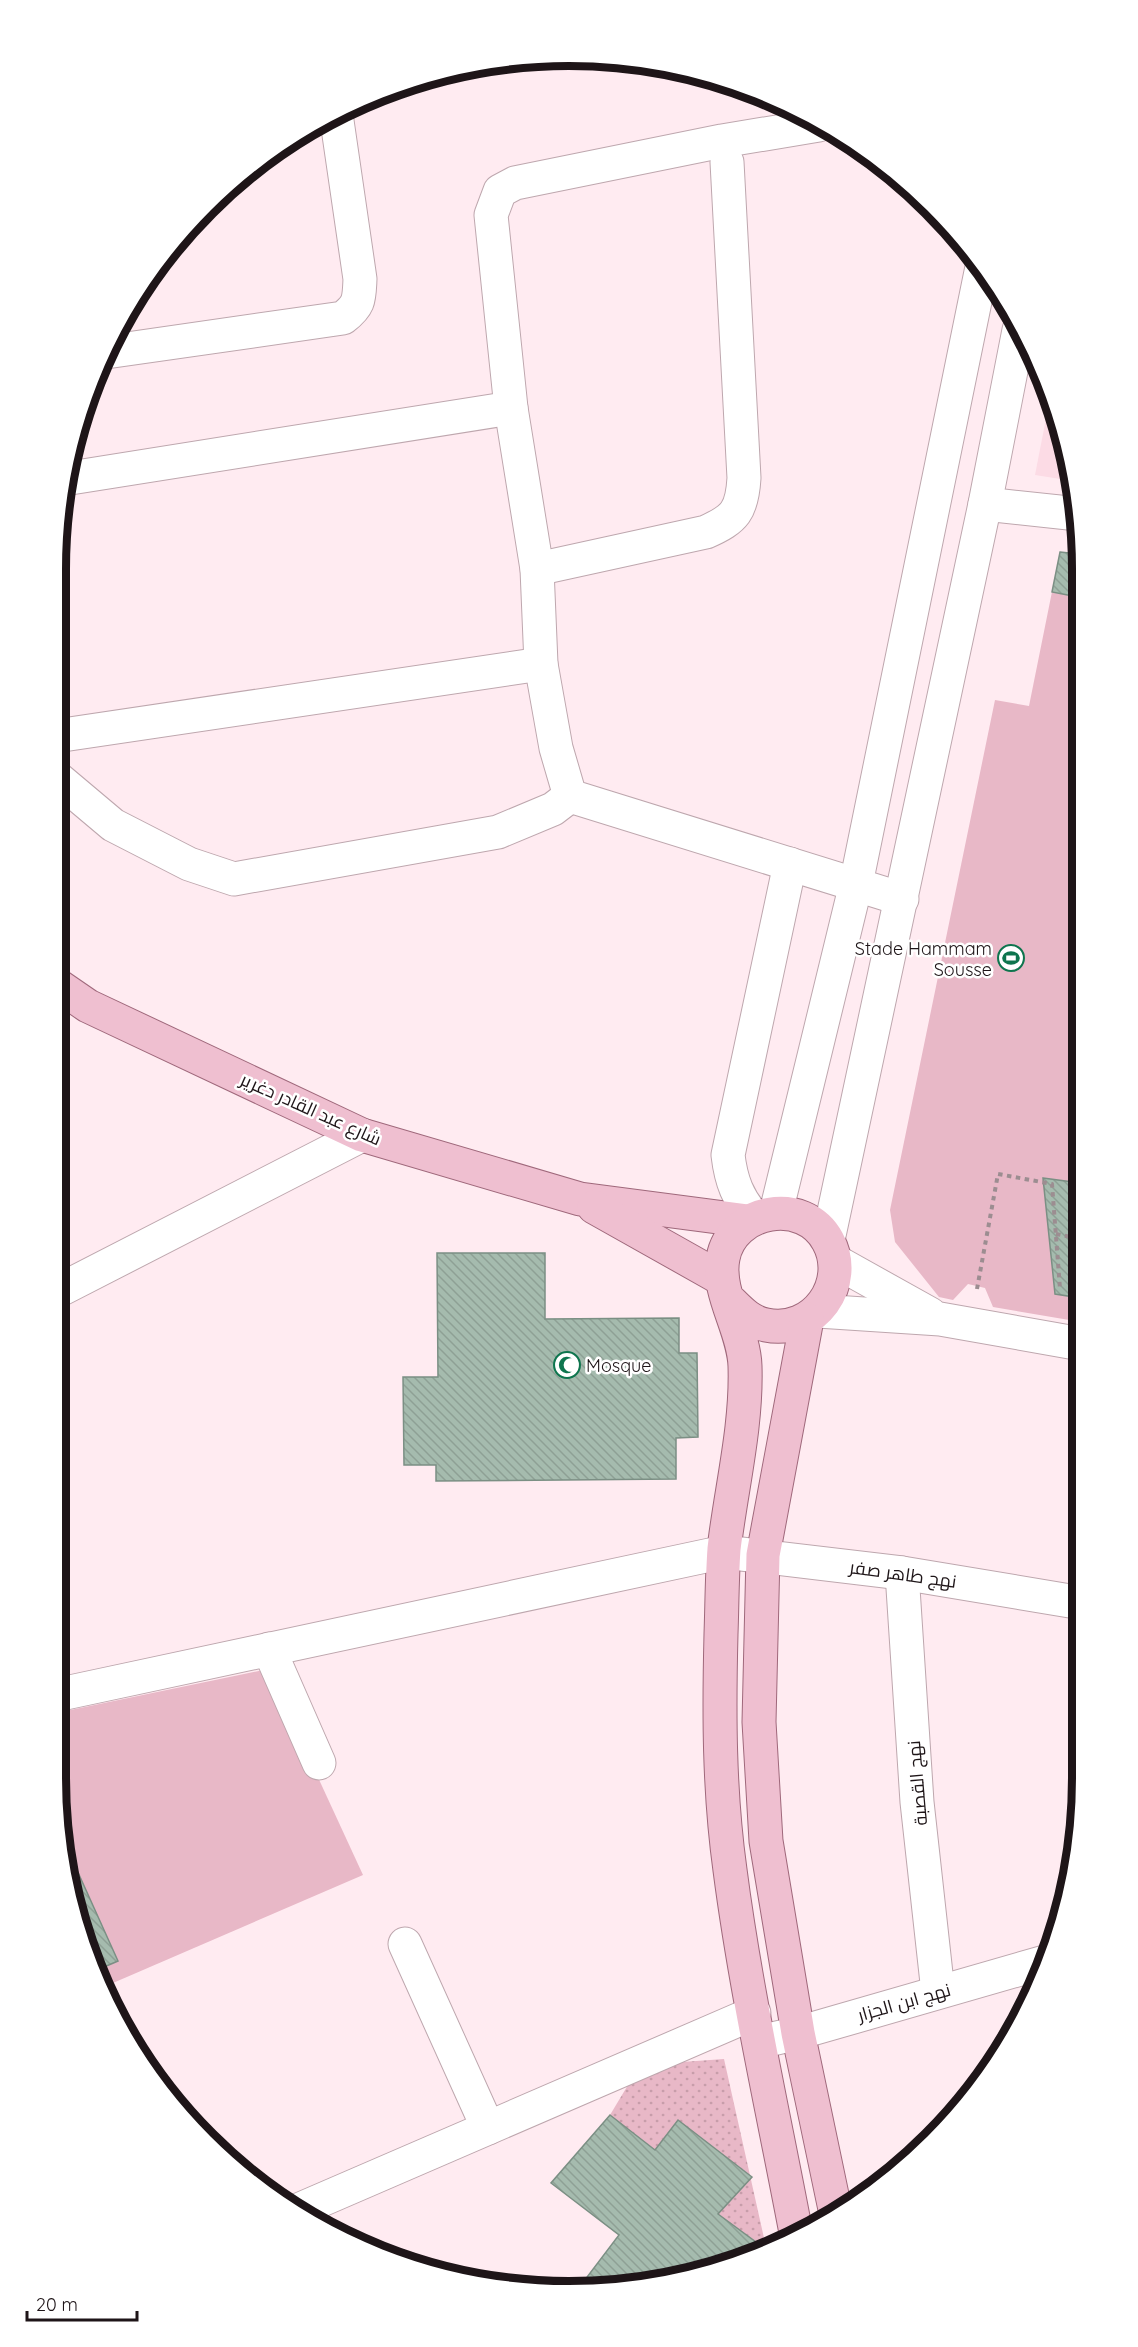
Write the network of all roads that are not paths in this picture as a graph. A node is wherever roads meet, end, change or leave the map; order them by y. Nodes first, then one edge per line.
1 (337, 123) edge
2 (808, 127) edge
3 (727, 162) dead end
4 (979, 279) edge
5 (1017, 341) edge
6 (116, 351) edge
7 (511, 408) junction
8 (75, 477) edge
9 (985, 504) junction
10 (1069, 513) edge
11 (537, 569) junction
12 (541, 664) junction
13 (66, 735) edge
14 (66, 785) edge
15 (570, 796) junction
16 (790, 864) junction
17 (856, 884) junction
18 (902, 899) junction
19 (66, 991) edge
20 (362, 1135) junction
21 (579, 1199) junction
22 (760, 1217) junction
23 (831, 1251) junction
24 (66, 1287) edge
25 (725, 1289) junction
26 (813, 1315) junction
27 (955, 1322) junction
28 (1072, 1342) edge
29 (724, 1552) junction
30 (764, 1555) junction
31 (902, 1573) junction
32 (1072, 1601) edge
33 (269, 1649) junction
34 (66, 1693) edge
35 (319, 1763) dead end
36 (405, 1944) dead end
37 (1036, 1964) edge
38 (938, 1992) junction
39 (757, 2028) junction
40 (798, 2033) junction
41 (488, 2128) junction
42 (834, 2205) edge
43 (306, 2207) edge
44 (795, 2227) edge

1 - 6 street
2 - 7 street
3 - 11 street
4 - 17 street
5 - 9 street
7 - 8 street
7 - 11 street
9 - 10 street
9 - 18 street
11 - 12 street
12 - 13 street
12 - 15 street
14 - 15 street
15 - 16 street
16 - 17 street
16 - 22 street
17 - 18 street
17 - 22 street
18 - 23 street
19 - 20 main road, شارع عبد القادر دغرير
20 - 21 main road, شارع عبد القادر دغرير
20 - 24 street
21 - 22 main road, شارع عبد القادر دغرير
21 - 25 main road, شارع عبد القادر دغرير
22 - 23 main road
22 - 25 main road
23 - 26 main road
23 - 27 street
25 - 26 main road
25 - 29 main road
26 - 27 street
26 - 30 main road
27 - 28 street
29 - 30 street, نهج طاهر صفر
29 - 33 street, نهج طاهر صفر
29 - 39 main road
30 - 31 street, نهج طاهر صفر
30 - 40 main road
31 - 32 street, نهج طاهر صفر
31 - 38 street, نهج القصبة
33 - 34 street, نهج طاهر صفر
33 - 35 street
36 - 41 street
37 - 38 street, نهج ابن الجزار
38 - 40 street, نهج ابن الجزار
39 - 40 street, نهج ابن الجزار
39 - 41 street, نهج ابن الجزار
39 - 44 main road
40 - 42 main road
41 - 43 street, نهج ابن الجزار

